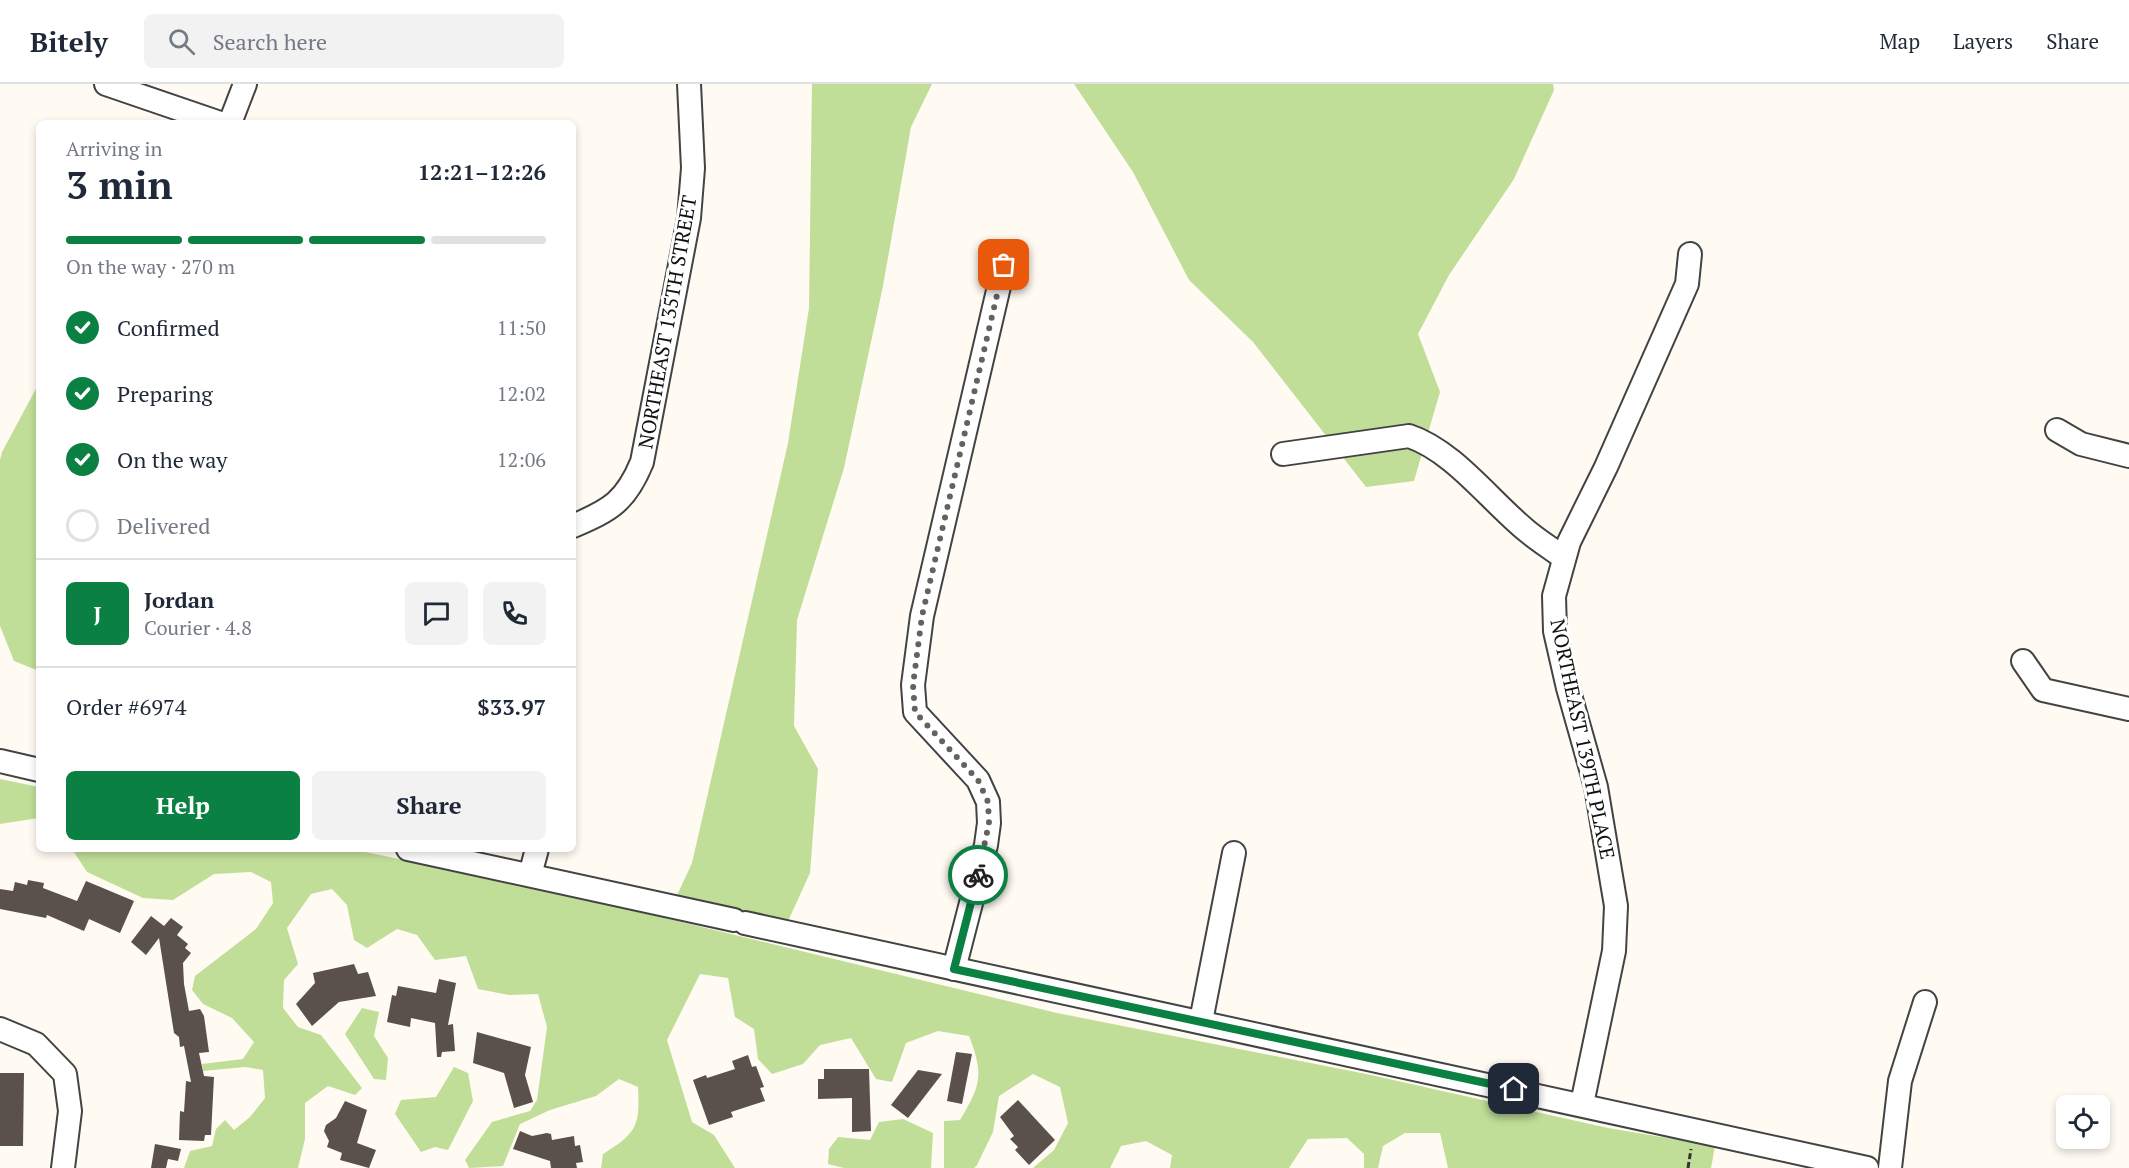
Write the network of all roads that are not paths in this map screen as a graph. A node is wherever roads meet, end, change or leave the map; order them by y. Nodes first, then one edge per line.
1 (106, 84) edge
2 (245, 84) edge
3 (689, 84) edge
4 (211, 120) edge
5 (231, 120) edge
6 (1690, 254) dead end
7 (1004, 265) dead end
8 (2057, 430) dead end
9 (1283, 454) dead end
10 (2129, 456) edge
11 (576, 525) edge
12 (1564, 558) junction
13 (2024, 661) dead end
14 (2129, 709) edge
15 (0, 761) edge
16 (36, 769) edge
17 (422, 852) edge
18 (536, 852) edge
19 (1234, 853) dead end
20 (530, 875) junction
21 (954, 969) junction
22 (1925, 1002) dead end
23 (1201, 1021) junction
24 (0, 1029) edge
25 (1582, 1104) junction
26 (63, 1168) edge
27 (1867, 1168) edge
28 (1890, 1168) edge

1 - 4 street
2 - 5 street
3 - 11 street, NORTHEAST 135TH STREET
6 - 12 street, NORTHEAST 139TH PLACE
7 - 21 street
8 - 10 street
9 - 12 street
12 - 25 street, NORTHEAST 139TH PLACE
13 - 14 street
15 - 16 street
17 - 20 street
18 - 20 street
19 - 23 street
20 - 21 street
21 - 23 street
22 - 28 street
23 - 25 street
24 - 26 street
25 - 27 street

